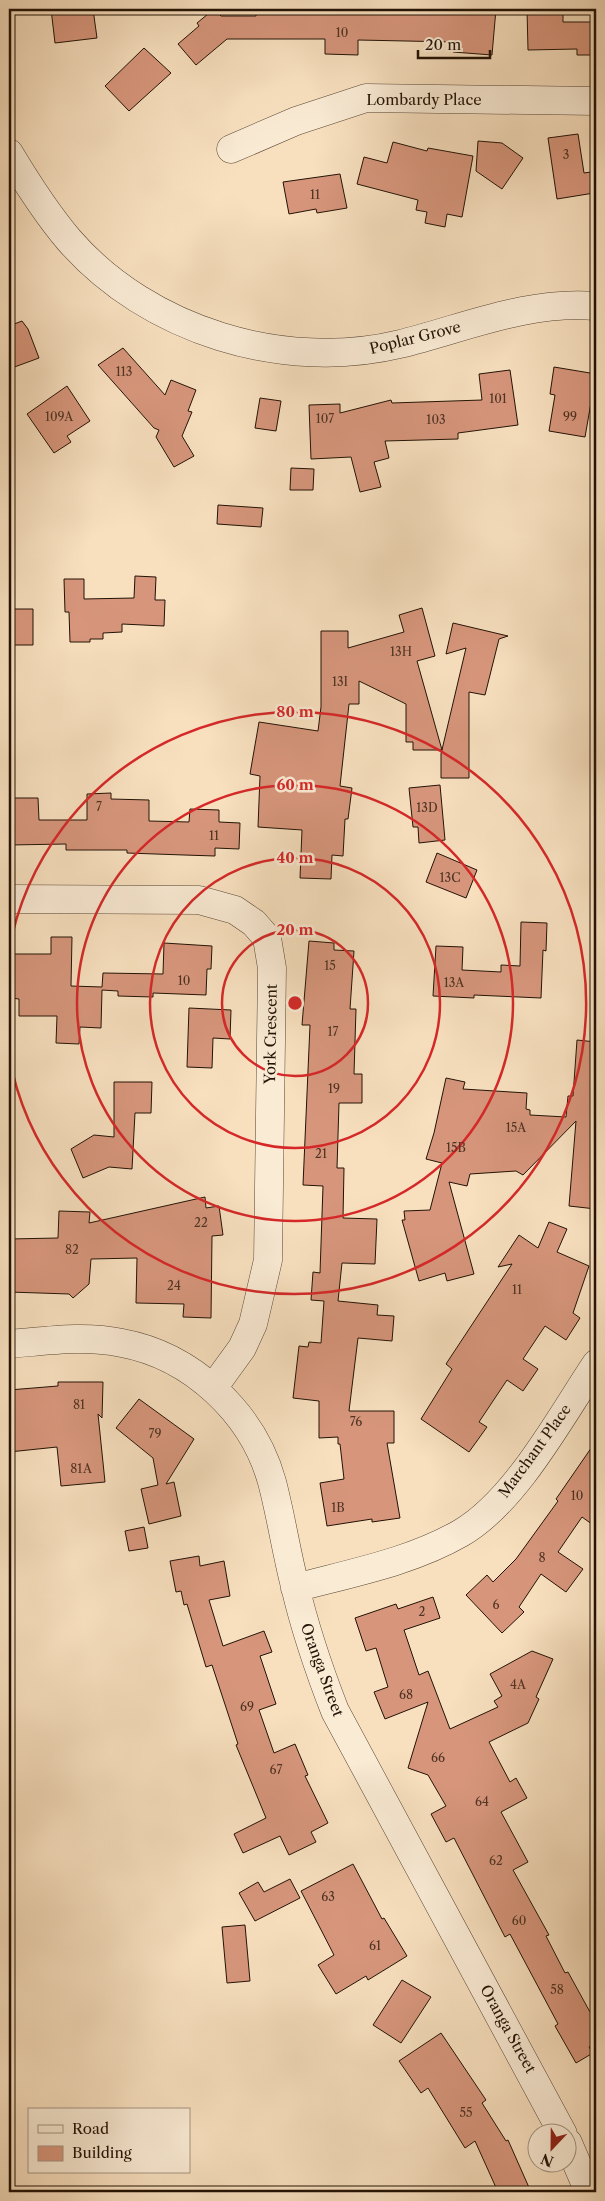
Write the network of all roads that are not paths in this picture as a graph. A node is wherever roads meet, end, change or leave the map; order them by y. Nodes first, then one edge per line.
1 (596, 101) edge
2 (231, 149) dead end
3 (9, 153) edge
4 (596, 306) edge
5 (9, 899) edge
6 (9, 1344) edge
7 (596, 1364) edge
8 (213, 1388) junction
9 (295, 1588) junction
10 (558, 2124) edge
11 (578, 2166) edge
12 (589, 2192) edge

1 - 2 street, Lombardy Place
3 - 4 street, Poplar Grove
5 - 8 street, York Crescent
6 - 8 street, Oranga Street
7 - 9 street, Marchant Place
8 - 9 street, Oranga Street
9 - 10 street, Oranga Street
11 - 12 street

